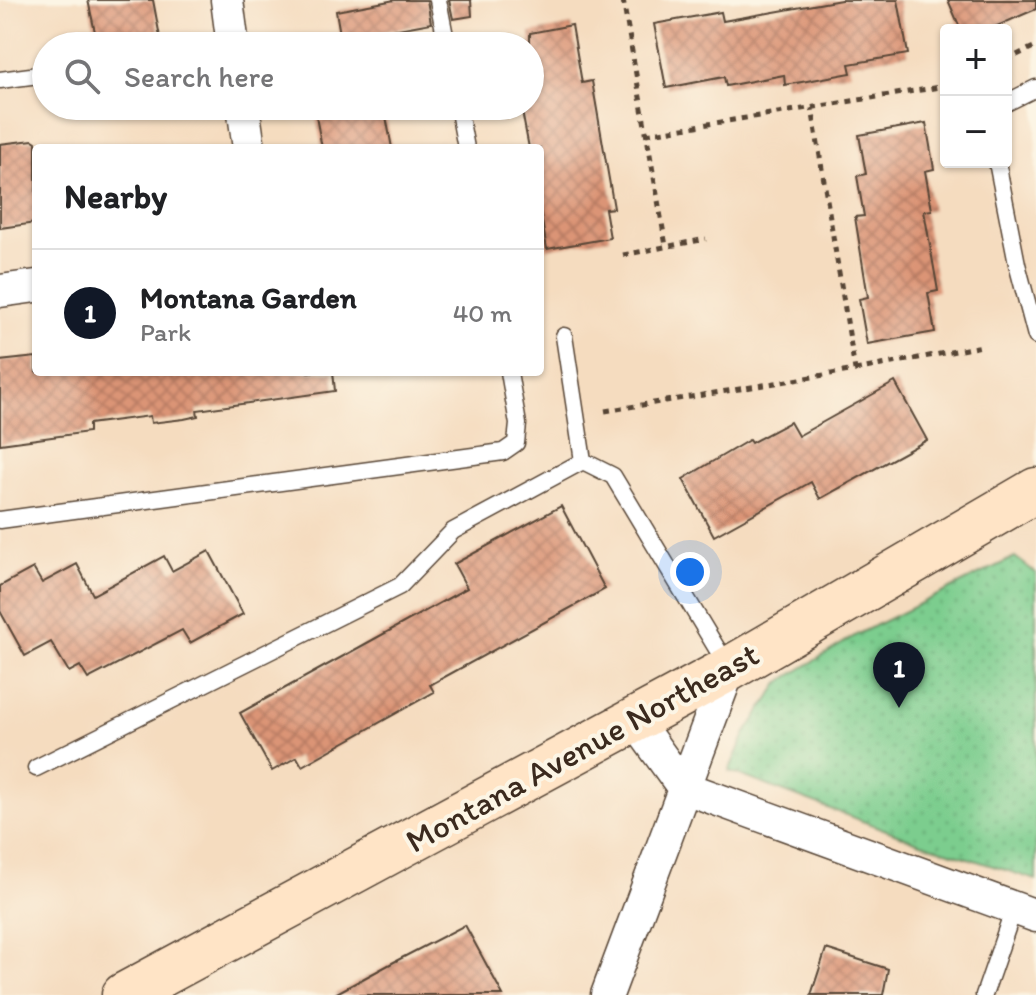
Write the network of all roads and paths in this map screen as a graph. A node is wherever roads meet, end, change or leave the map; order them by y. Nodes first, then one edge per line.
1 (227, 0) edge
2 (438, 0) edge
3 (623, 0) edge
4 (231, 32) edge
5 (444, 32) edge
6 (1036, 46) edge
7 (1012, 57) edge
8 (32, 76) edge
9 (0, 80) edge
10 (940, 87) edge
11 (1036, 88) edge
12 (1012, 100) edge
13 (812, 108) junction
14 (245, 120) edge
15 (461, 120) edge
16 (646, 134) junction
17 (248, 144) edge
18 (465, 144) edge
19 (998, 168) edge
20 (706, 239) dead end
21 (666, 246) junction
22 (623, 255) dead end
23 (32, 287) edge
24 (0, 291) edge
25 (564, 336) dead end
26 (1036, 336) edge
27 (982, 346) dead end
28 (855, 370) junction
29 (510, 376) edge
30 (605, 411) dead end
31 (583, 461) junction
32 (1036, 490) edge
33 (0, 520) edge
34 (729, 669) junction
35 (634, 719) junction
36 (36, 768) dead end
37 (683, 787) junction
38 (1025, 912) edge
39 (124, 995) edge
40 (607, 995) edge
41 (984, 995) edge

1 - 4 street
2 - 5 lane
3 - 16 path
6 - 7 path
8 - 9 lane
10 - 13 path
11 - 12 lane
13 - 16 path
13 - 28 path
14 - 17 street
15 - 18 lane
16 - 21 path
19 - 26 lane
20 - 21 path
21 - 22 path
23 - 24 street
25 - 31 lane
27 - 28 path
28 - 30 path
29 - 33 lane
31 - 34 lane
31 - 36 lane
32 - 34 main road, Montana Avenue Northeast
34 - 35 main road, Montana Avenue Northeast
34 - 37 street
35 - 37 street
35 - 39 main road, Montana Avenue Northeast
37 - 38 street
37 - 40 street
38 - 41 lane

